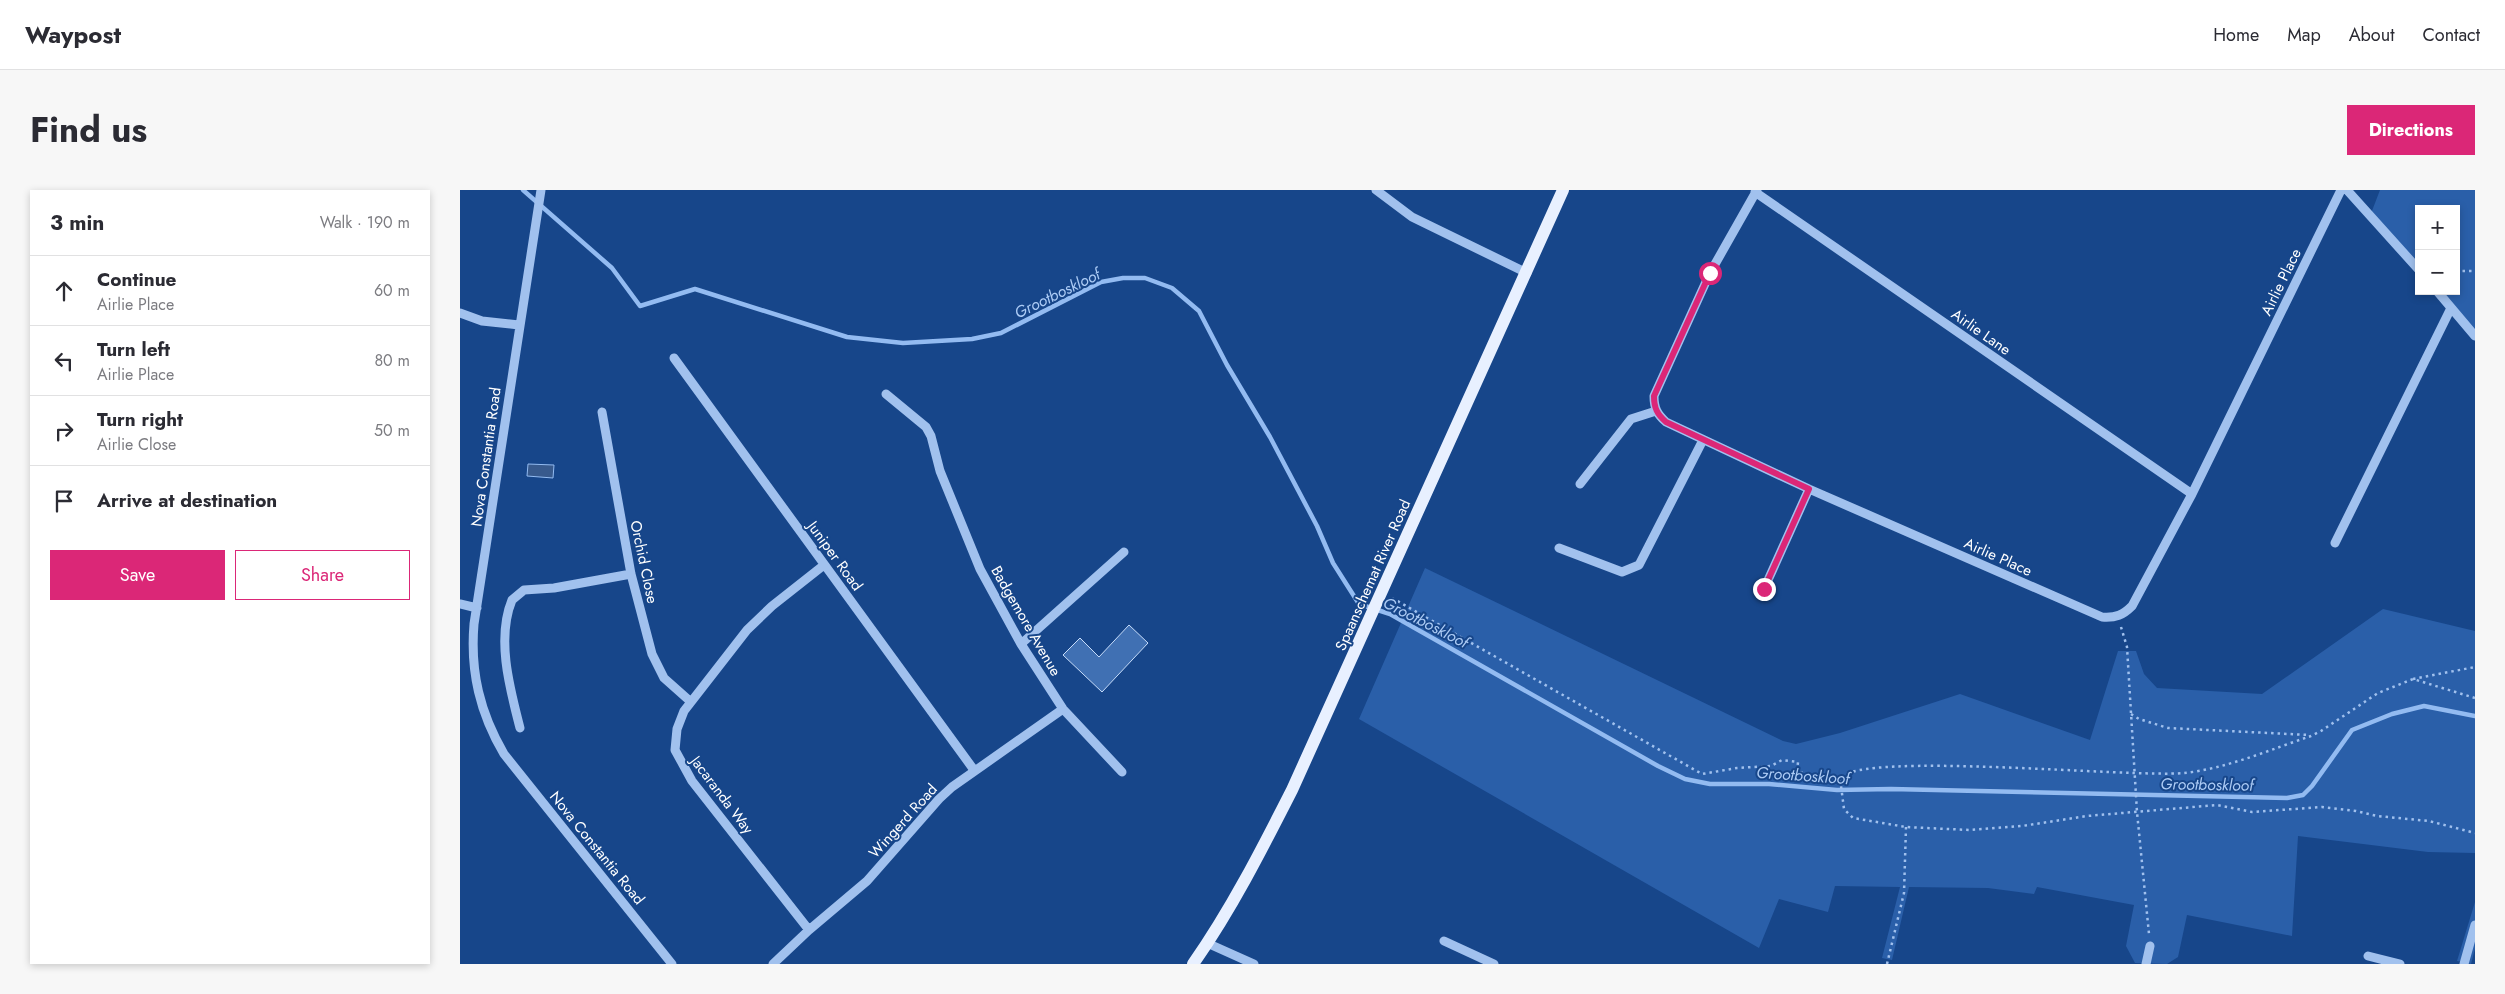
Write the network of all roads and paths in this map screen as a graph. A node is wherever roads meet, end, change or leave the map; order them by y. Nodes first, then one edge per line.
1 (1376, 190) edge
2 (1564, 190) edge
3 (2341, 190) edge
4 (2347, 190) edge
5 (1756, 191) edge
6 (540, 192) edge
7 (2415, 266) edge
8 (2460, 271) edge
9 (2475, 272) edge
10 (1526, 273) junction
11 (2440, 295) edge
12 (2451, 308) junction
13 (460, 313) edge
14 (519, 325) junction
15 (2475, 336) edge
16 (674, 358) dead end
17 (886, 394) dead end
18 (1656, 411) junction
19 (602, 412) dead end
20 (1704, 440) junction
21 (1580, 484) dead end
22 (1809, 489) junction
23 (2192, 494) junction
24 (2335, 543) dead end
25 (1559, 548) dead end
26 (1124, 552) dead end
27 (824, 565) junction
28 (631, 574) junction
29 (1764, 589) dead end
30 (1393, 599) dead end
31 (460, 604) edge
32 (477, 608) junction
33 (2118, 617) junction
34 (1021, 644) junction
35 (2475, 667) edge
36 (2412, 679) junction
37 (2475, 698) edge
38 (691, 702) junction
39 (1063, 709) junction
40 (2131, 714) junction
41 (520, 728) dead end
42 (2311, 736) junction
43 (974, 770) junction
44 (1122, 772) dead end
45 (2136, 774) junction
46 (1840, 778) junction
47 (2136, 812) junction
48 (1906, 827) junction
49 (2475, 833) edge
50 (2475, 925) edge
51 (809, 930) junction
52 (1444, 941) dead end
53 (1207, 943) junction
54 (2150, 946) joint
55 (2368, 956) dead end
56 (672, 964) edge
57 (773, 964) edge
58 (1192, 964) edge
59 (1254, 964) edge
60 (1494, 964) edge
61 (1887, 964) edge
62 (2146, 964) edge
63 (2400, 964) edge
64 (2464, 964) edge

1 - 10 street
2 - 10 main road, Spaanschemat River Road
3 - 23 street, Airlie Place
4 - 7 street
5 - 18 street
5 - 23 street, Airlie Lane
6 - 14 street, Nova Constantia Road
8 - 9 path
10 - 53 main road, Spaanschemat River Road
11 - 12 street
12 - 15 street
12 - 24 street
13 - 14 street
14 - 32 street, Nova Constantia Road
16 - 27 street, Juniper Road
17 - 34 street, Badgemore Avenue
18 - 20 street, Airlie Place
18 - 21 street
19 - 28 street, Orchid Close
20 - 22 street, Airlie Place
20 - 25 street
22 - 29 street
22 - 33 street, Airlie Place
23 - 33 street, Airlie Place
26 - 34 street
27 - 38 street, Jacaranda Way
27 - 43 street, Juniper Road
28 - 38 street, Orchid Close
28 - 41 street
30 - 46 path
31 - 32 street
32 - 56 street, Nova Constantia Road
33 - 40 path
34 - 39 street, Badgemore Avenue
35 - 36 path
36 - 37 path
36 - 42 path
38 - 51 street, Jacaranda Way
39 - 43 street, Wingerd Road
39 - 44 street, Badgemore Avenue
40 - 42 path
40 - 45 path
42 - 45 path
43 - 51 street, Wingerd Road
45 - 46 path
45 - 47 path
46 - 48 path
47 - 48 path
47 - 49 path
47 - 54 path
48 - 61 path
50 - 64 street
51 - 57 street, Wingerd Road
52 - 60 street
53 - 58 main road, Spaanschemat River Road
53 - 59 street
54 - 62 street
55 - 63 street

